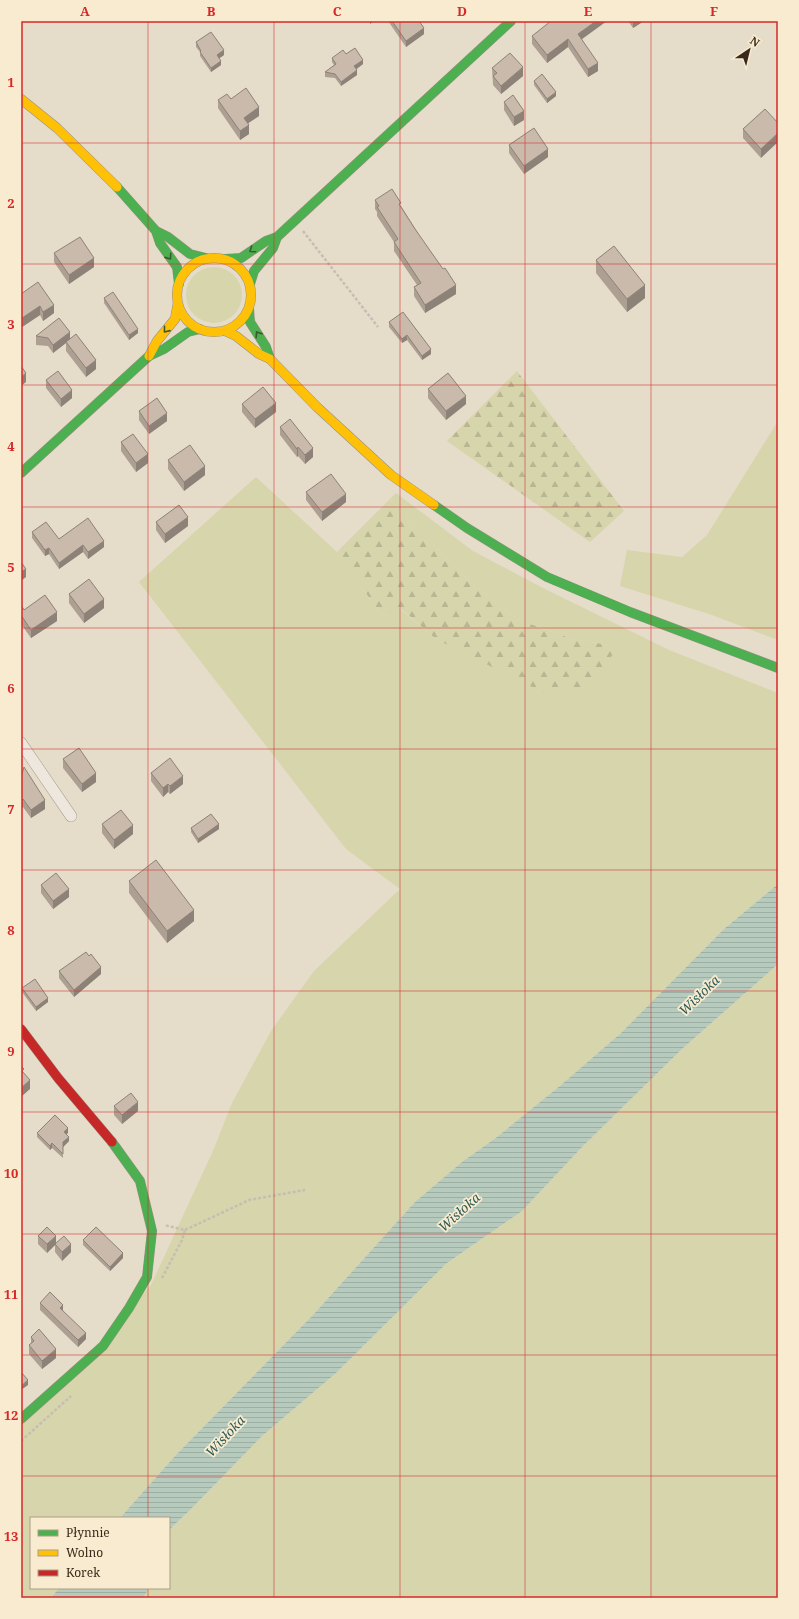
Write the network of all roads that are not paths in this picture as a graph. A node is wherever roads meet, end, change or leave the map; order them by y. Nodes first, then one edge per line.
1 (511, 21) edge
2 (21, 99) edge
3 (156, 231) junction
4 (277, 237) junction
5 (206, 258) junction
6 (225, 259) junction
7 (178, 284) junction
8 (250, 284) junction
9 (178, 303) junction
10 (249, 309) junction
11 (200, 329) junction
12 (225, 331) junction
13 (149, 356) junction
14 (270, 358) junction
15 (21, 473) edge
16 (778, 668) edge
17 (21, 743) edge
18 (71, 816) dead end
19 (21, 1029) edge
20 (21, 1419) edge

1 - 4 main road
2 - 3 main road
3 - 5 main road
3 -> 7 main road
4 -> 6 main road
4 - 8 main road
5 - 6 main road
5 - 7 main road
6 - 8 main road
7 - 9 main road
8 - 10 main road
9 - 11 main road
9 -> 13 main road
10 - 12 main road
14 -> 10 main road
11 - 12 main road
11 - 13 main road
12 - 14 main road
13 - 15 main road
14 - 16 main road
17 - 18 street
19 - 20 main road

